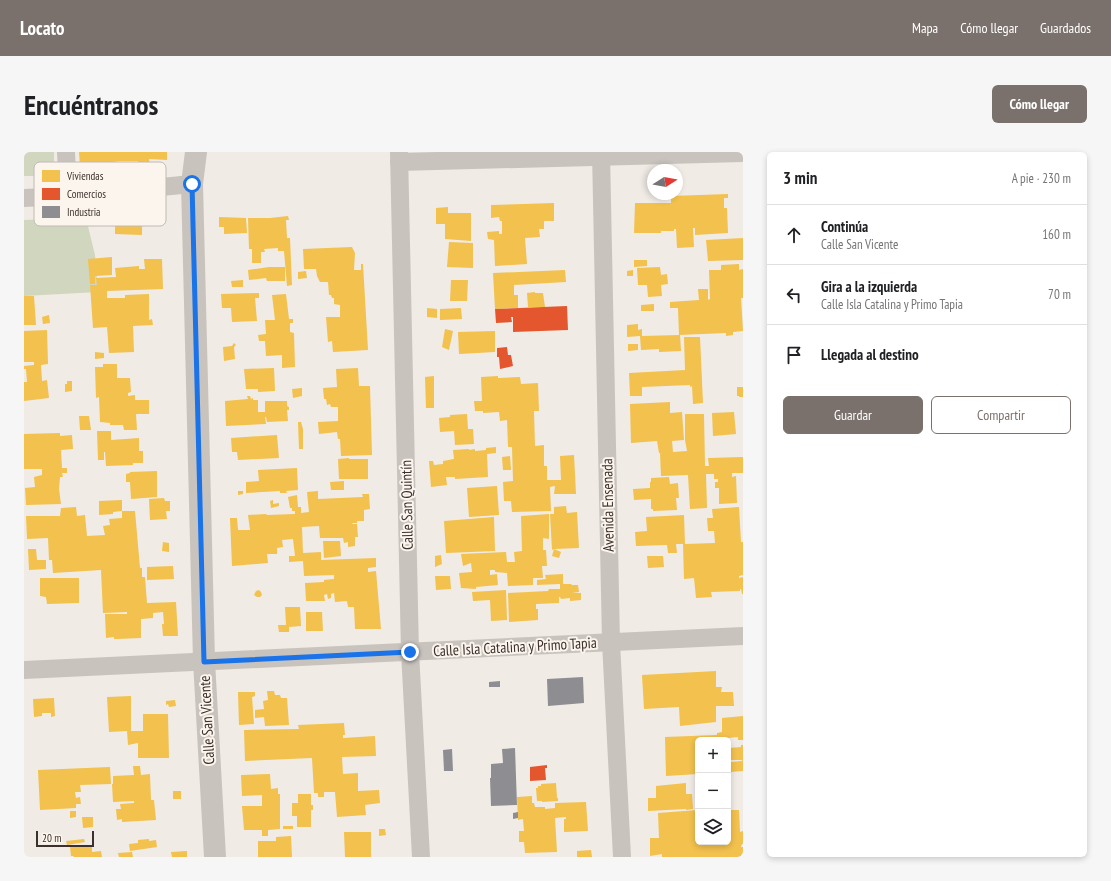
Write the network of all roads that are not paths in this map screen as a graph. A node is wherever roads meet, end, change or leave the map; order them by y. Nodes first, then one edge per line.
1 (66, 152) edge
2 (196, 152) edge
3 (743, 153) edge
4 (601, 154) edge
5 (399, 157) edge
6 (66, 162) edge
7 (192, 184) junction
8 (166, 187) edge
9 (24, 198) edge
10 (34, 198) edge
11 (743, 636) edge
12 (610, 642) junction
13 (410, 652) junction
14 (204, 662) junction
15 (24, 670) edge
16 (215, 857) edge
17 (421, 857) edge
18 (622, 857) edge

1 - 6 street
2 - 7 street, Calle San Vicente
3 - 4 street
4 - 5 street
4 - 12 street, Avenida Ensenada
5 - 13 street, Calle San Quintín
7 - 8 street
7 - 14 street, Calle San Vicente
9 - 10 street
11 - 12 street, Calle Isla Catalina y Primo Tapia
12 - 13 street, Calle Isla Catalina y Primo Tapia
12 - 18 street, Avenida Ensenada
13 - 14 street, Calle Isla Catalina y Primo Tapia
13 - 17 street, Calle San Quintín
14 - 15 street, Calle Isla Catalina y Primo Tapia
14 - 16 street, Calle San Vicente

